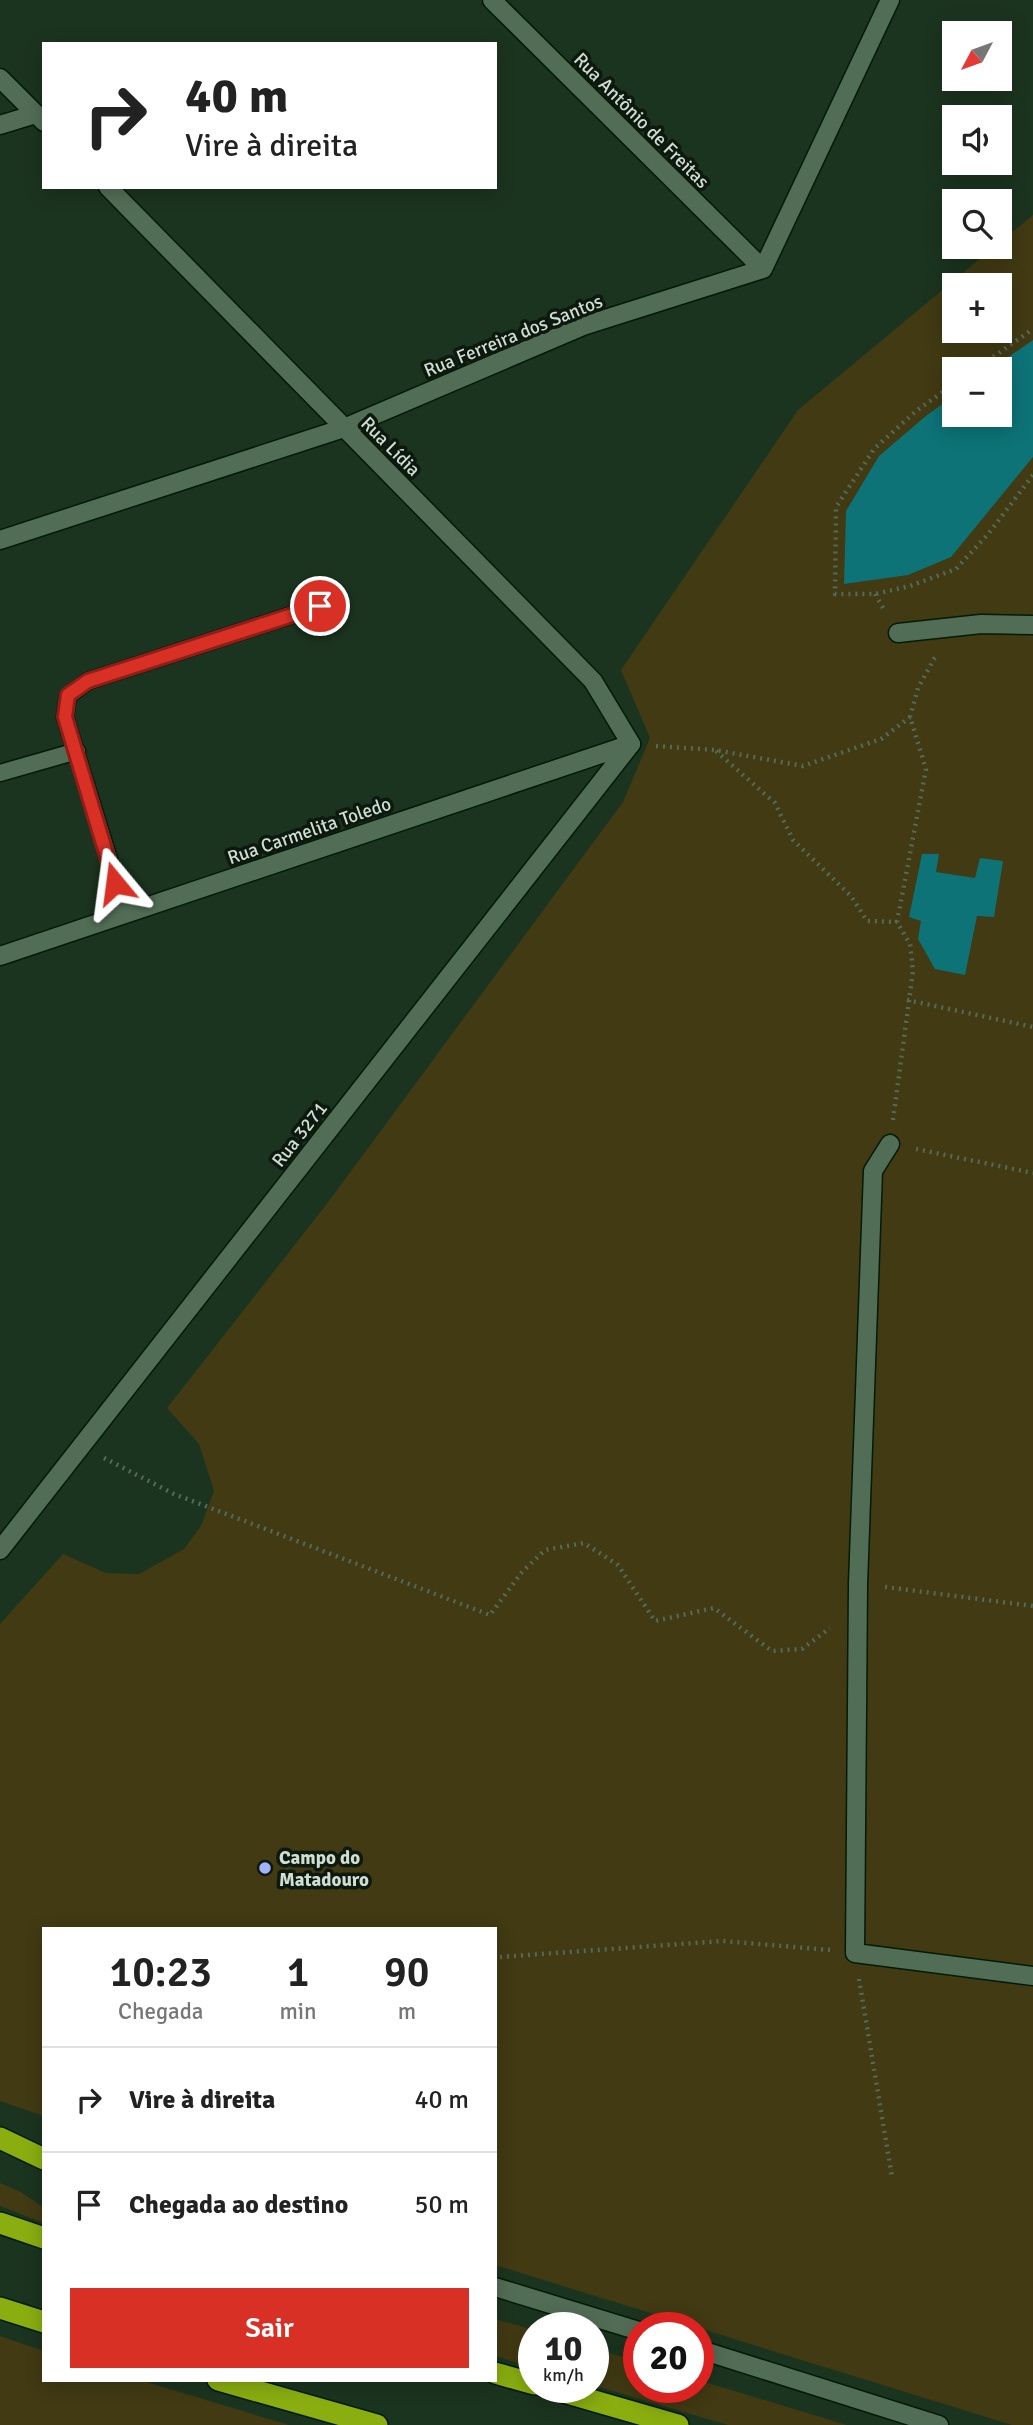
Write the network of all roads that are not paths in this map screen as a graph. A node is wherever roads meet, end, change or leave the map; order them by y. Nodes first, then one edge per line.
1 (492, 0) edge
2 (890, 0) edge
3 (0, 78) edge
4 (40, 118) edge
5 (0, 125) edge
6 (110, 189) edge
7 (763, 269) junction
8 (344, 428) junction
9 (0, 540) edge
10 (320, 606) dead end
11 (1033, 625) edge
12 (898, 633) dead end
13 (631, 744) junction
14 (77, 751) junction
15 (0, 773) edge
16 (126, 914) junction
17 (0, 956) edge
18 (890, 1144) road end
19 (0, 1550) edge
20 (1033, 1976) edge
21 (0, 2136) edge
22 (42, 2147) edge
23 (42, 2158) edge
24 (0, 2222) edge
25 (42, 2237) edge
26 (497, 2288) edge
27 (0, 2308) edge
28 (42, 2321) edge
29 (623, 2326) edge
30 (714, 2355) edge
31 (497, 2374) edge
32 (518, 2379) edge
33 (225, 2382) edge
34 (602, 2403) edge
35 (377, 2425) edge
36 (678, 2425) edge
37 (939, 2425) edge

1 - 7 street, Rua Antônio de Freitas
2 - 7 street
3 - 4 street
4 - 5 street
6 - 8 street, Rua Lídia
7 - 8 street, Rua Ferreira dos Santos
8 - 9 street, Rua Ferreira dos Santos
8 - 13 street, Rua Lídia
10 - 14 lane
11 - 12 street
13 - 16 street, Rua Carmelita Toledo
13 - 19 street, Rua 3271
14 - 15 lane
14 - 16 lane
16 - 17 street, Rua Carmelita Toledo
18 - 20 street
21 - 22 street
21 - 23 highway
24 - 25 highway
26 - 29 street
27 - 28 highway
30 - 37 street
31 - 32 highway
33 - 35 highway
34 - 36 highway

